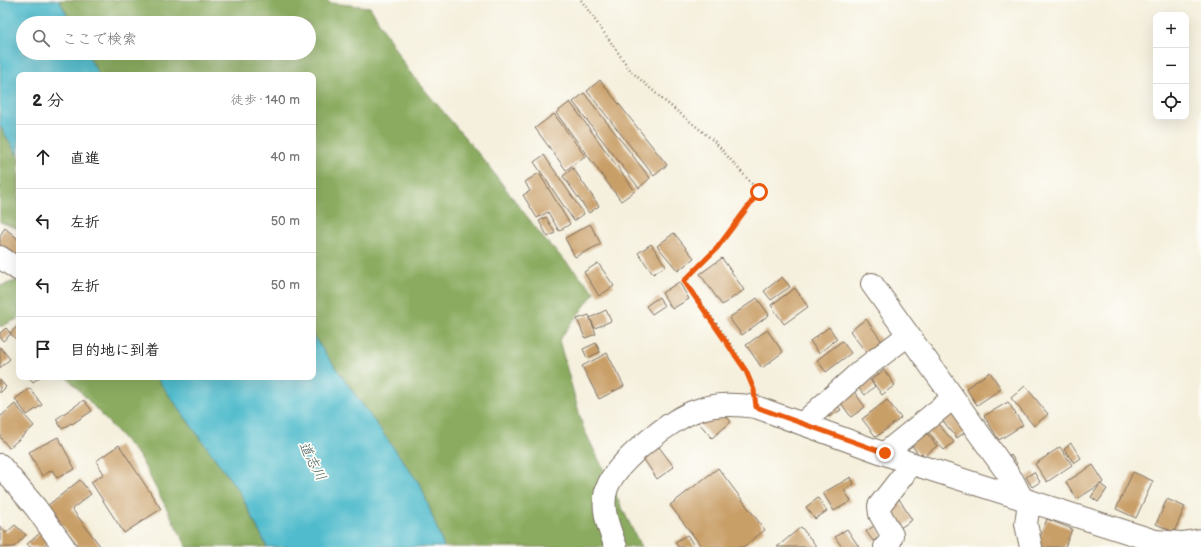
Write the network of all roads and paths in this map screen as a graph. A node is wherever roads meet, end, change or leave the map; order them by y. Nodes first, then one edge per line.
1 (581, 0) edge
2 (0, 257) edge
3 (16, 268) edge
4 (872, 284) dead end
5 (908, 335) junction
6 (953, 398) junction
7 (756, 407) junction
8 (802, 424) junction
9 (885, 453) junction
10 (910, 462) junction
11 (0, 465) edge
12 (1026, 501) junction
13 (1201, 540) edge
14 (64, 547) edge
15 (616, 547) edge
16 (885, 547) edge
17 (1031, 547) edge

1 - 7 path
2 - 3 street
4 - 5 street
5 - 6 street
5 - 8 street
6 - 9 street
6 - 12 street
7 - 8 street
7 - 15 street
8 - 9 street
9 - 10 street
10 - 12 street
10 - 16 street
11 - 14 street
12 - 13 street
12 - 17 street

